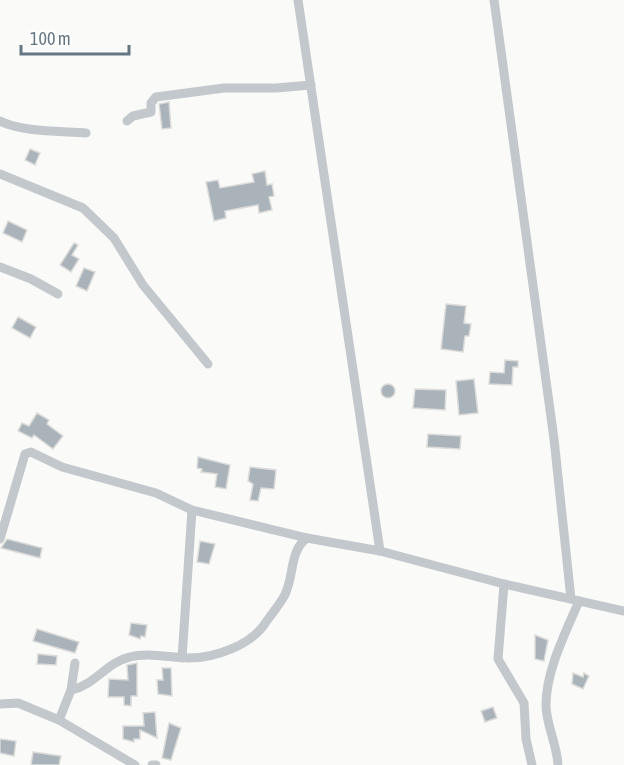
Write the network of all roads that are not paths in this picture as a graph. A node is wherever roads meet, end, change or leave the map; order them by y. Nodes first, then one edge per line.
1 (298, 0) edge
2 (494, 0) edge
3 (311, 85) junction
4 (0, 121) edge
5 (127, 122) dead end
6 (86, 133) dead end
7 (0, 174) edge
8 (0, 267) edge
9 (58, 294) dead end
10 (208, 364) dead end
11 (192, 510) junction
12 (307, 537) junction
13 (0, 539) edge
14 (380, 551) junction
15 (504, 584) junction
16 (575, 600) junction
17 (624, 610) edge
18 (182, 658) junction
19 (75, 663) dead end
20 (71, 690) junction
21 (0, 704) edge
22 (59, 720) junction
23 (131, 764) edge
24 (152, 765) edge
25 (156, 765) edge
26 (532, 765) edge
27 (558, 765) edge

1 - 3 street
2 - 16 street
3 - 5 street
3 - 14 street
4 - 6 street
7 - 10 street
8 - 9 street
11 - 12 street
11 - 13 street
11 - 18 street
12 - 14 street
12 - 18 street
14 - 15 street
15 - 16 street
15 - 26 street
16 - 17 street
16 - 27 street
18 - 20 street
19 - 20 street
20 - 22 street
21 - 22 street
22 - 23 street
24 - 25 street

